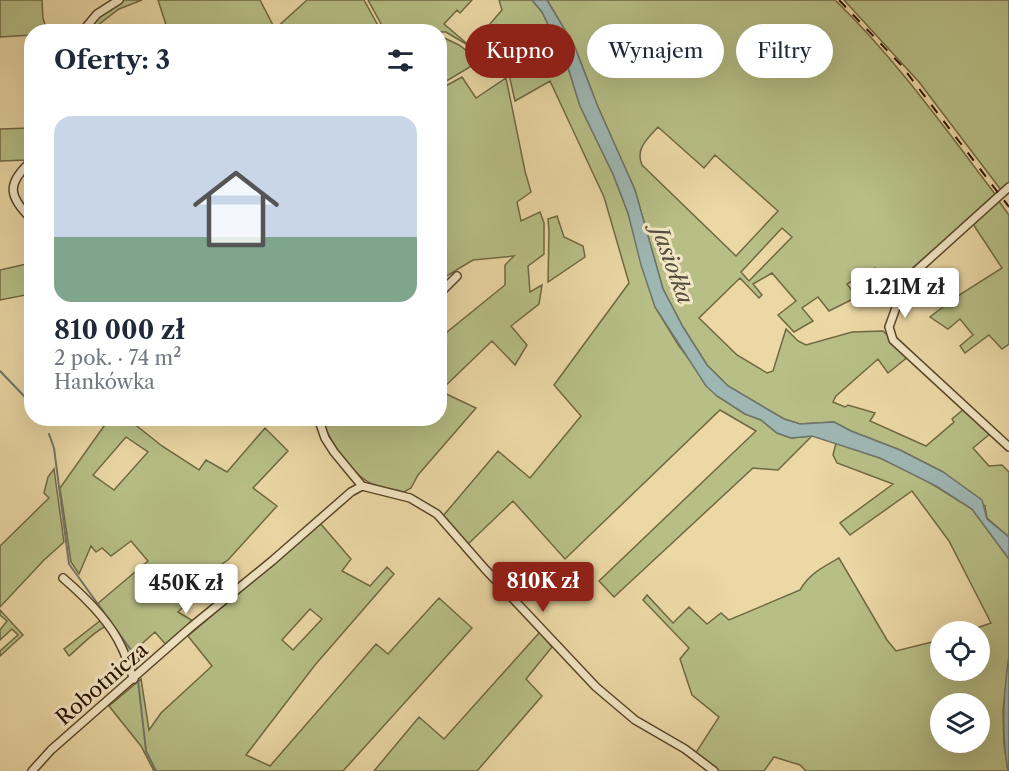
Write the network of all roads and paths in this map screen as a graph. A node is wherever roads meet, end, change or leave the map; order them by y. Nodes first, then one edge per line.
1 (118, 0) edge
2 (89, 24) edge
3 (24, 169) edge
4 (1009, 187) edge
5 (24, 212) edge
6 (457, 276) dead end
7 (447, 286) edge
8 (321, 426) edge
9 (1009, 447) edge
10 (362, 486) junction
11 (63, 578) dead end
12 (134, 679) junction
13 (32, 771) edge
14 (714, 771) edge

1 - 2 street
3 - 5 street
4 - 9 street
6 - 7 street
8 - 10 street
10 - 12 street, Robotnicza
10 - 14 street
11 - 12 street
12 - 13 street, Robotnicza

